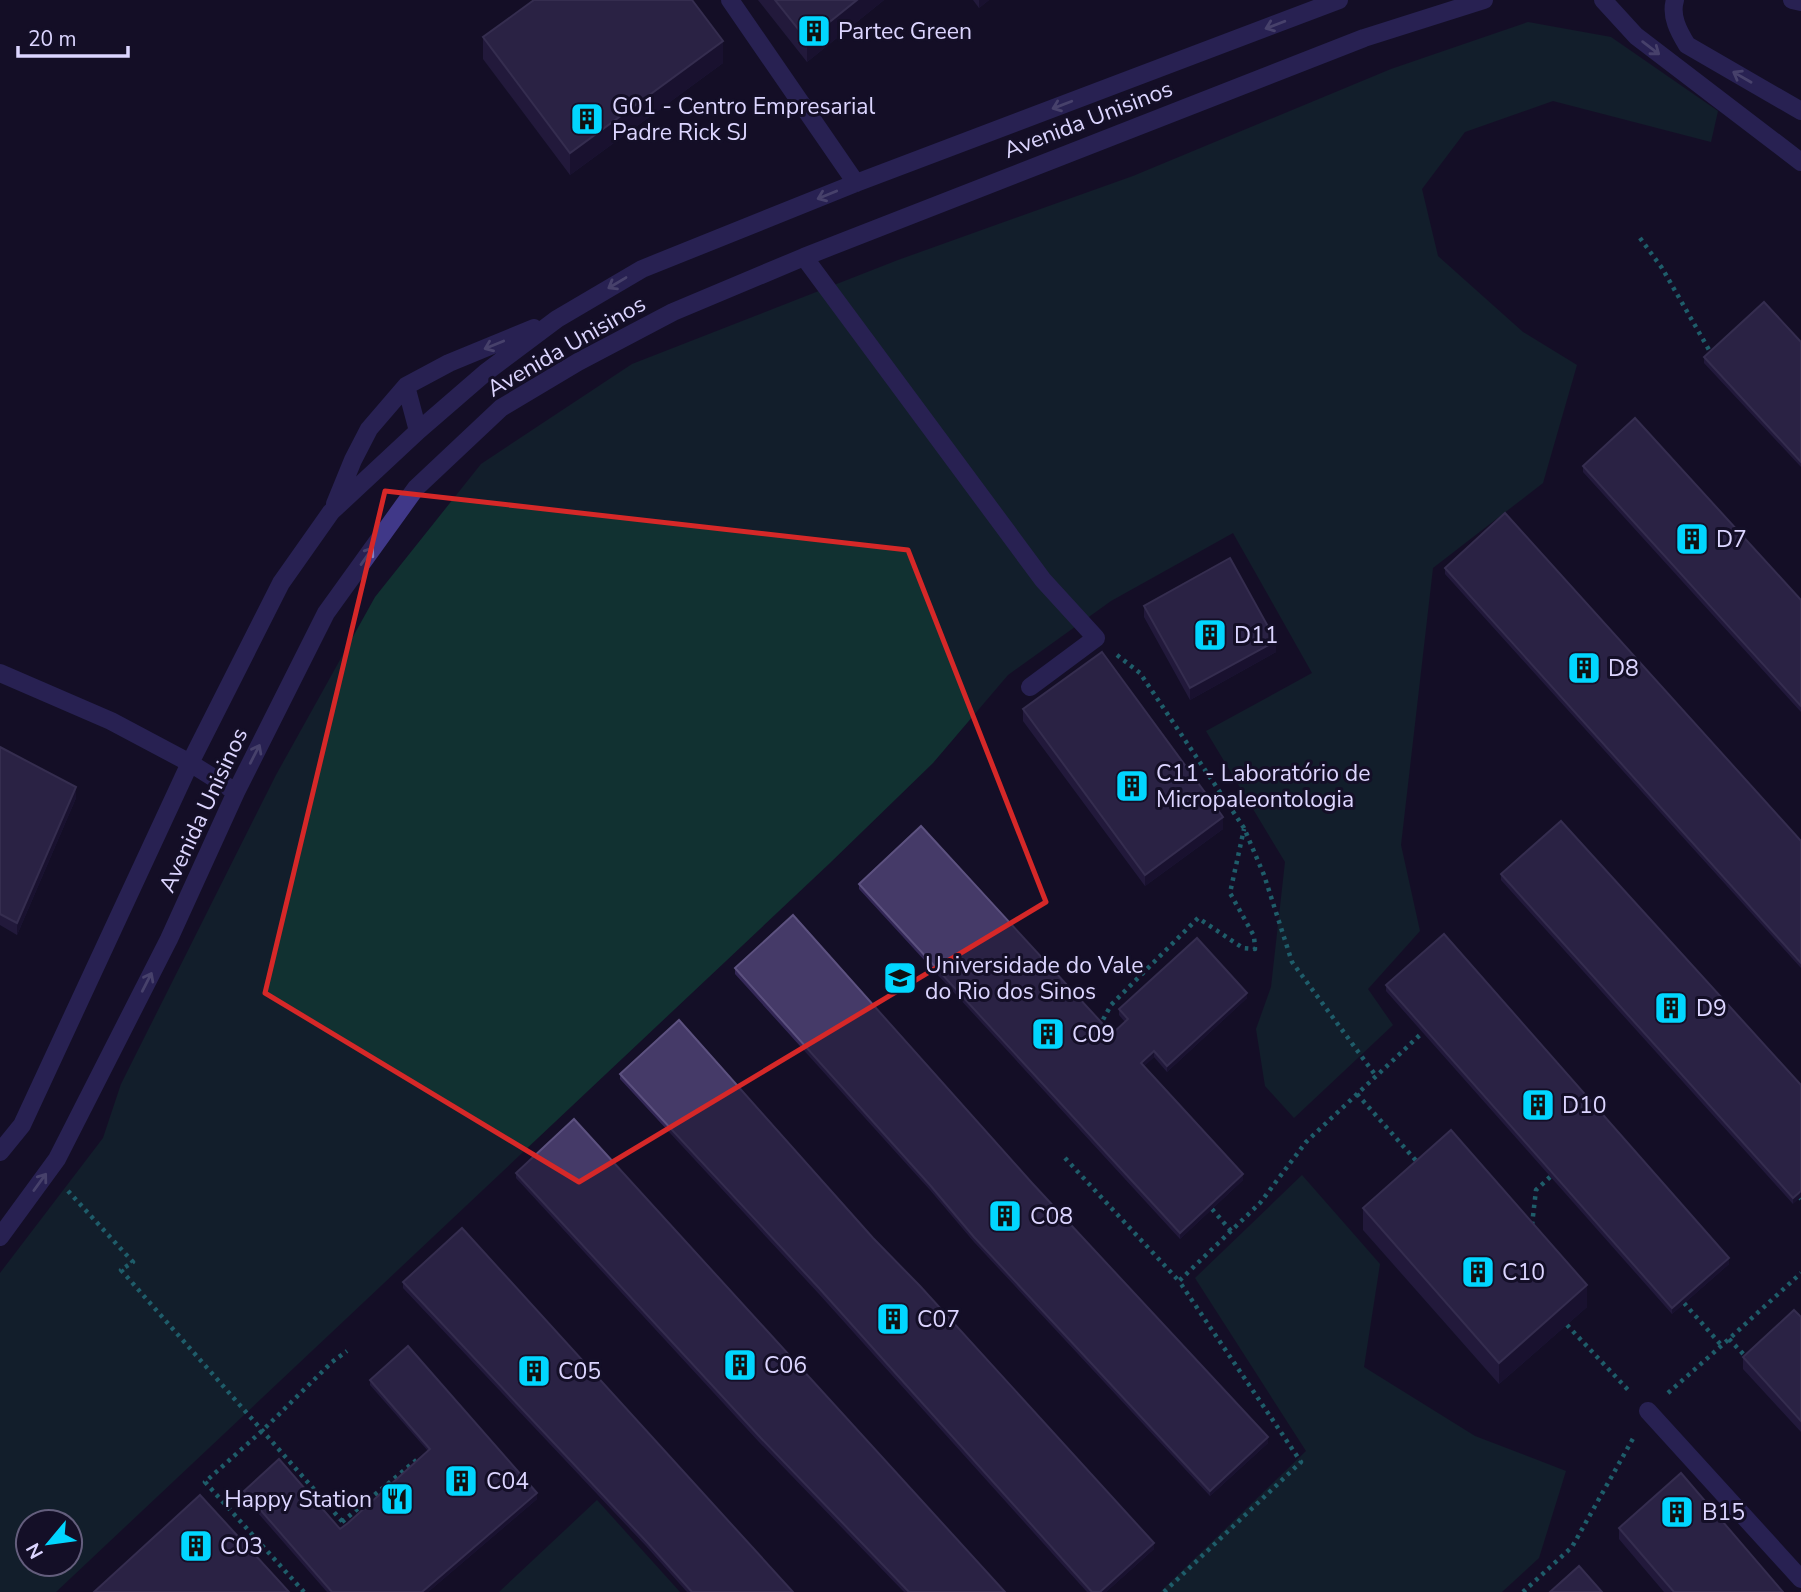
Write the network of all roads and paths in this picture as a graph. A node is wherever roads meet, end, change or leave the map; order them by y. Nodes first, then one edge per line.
1 (730, 0) edge
2 (1339, 0) edge
3 (1484, 0) edge
4 (1603, 0) edge
5 (1675, 0) edge
6 (1792, 0) edge
7 (1801, 2) edge
8 (1801, 111) edge
9 (1801, 162) edge
10 (856, 183) junction
11 (1640, 238) dead end
12 (804, 257) junction
13 (557, 319) junction
14 (1712, 355) edge
15 (407, 386) junction
16 (418, 431) junction
17 (331, 512) junction
18 (1096, 638) junction
19 (0, 673) edge
20 (1030, 688) dead end
21 (190, 763) junction
22 (236, 792) junction
23 (1244, 828) junction
24 (1099, 1027) edge
25 (1422, 1033) edge
26 (1376, 1076) junction
27 (1357, 1094) junction
28 (0, 1152) edge
29 (1065, 1158) dead end
30 (1428, 1173) edge
31 (1550, 1177) edge
32 (67, 1190) dead end
33 (1212, 1209) edge
34 (1531, 1230) edge
35 (1231, 1231) junction
36 (0, 1237) edge
37 (1179, 1281) junction
38 (1684, 1303) edge
39 (1567, 1325) edge
40 (1729, 1339) dead end
41 (1722, 1346) dead end
42 (347, 1351) dead end
43 (1750, 1362) edge
44 (1648, 1411) joint
45 (262, 1430) junction
46 (424, 1461) edge
47 (342, 1522) junction
48 (348, 1529) edge
49 (1801, 1579) edge
50 (304, 1592) edge
51 (1164, 1592) edge

1 - 10 lane
2 -> 10 lane, Avenida Unisinos
3 - 12 lane, Avenida Unisinos
4 -> 9 lane
8 -> 5 lane
6 - 7 lane
10 -> 13 lane, Avenida Unisinos
11 - 14 path
12 - 18 lane
22 -> 12 lane, Avenida Unisinos
13 -> 15 lane
13 - 16 lane, Avenida Unisinos
15 - 16 lane
15 - 17 lane
16 - 17 lane, Avenida Unisinos
17 - 21 lane, Avenida Unisinos
18 - 20 lane
18 - 23 path
19 - 21 lane
21 - 22 lane
21 - 28 lane, Avenida Unisinos
36 -> 22 lane, Avenida Unisinos
23 - 24 path
23 - 26 path
25 - 26 path
26 - 27 path
27 - 30 path
27 - 35 path
29 - 37 path
31 - 34 path
32 - 45 path
33 - 35 path
35 - 37 path
37 - 51 path
38 - 41 path
39 - 44 path
40 - 43 path
42 - 45 path
44 - 49 lane
45 - 47 path
45 - 50 path
46 - 47 path
47 - 48 path

